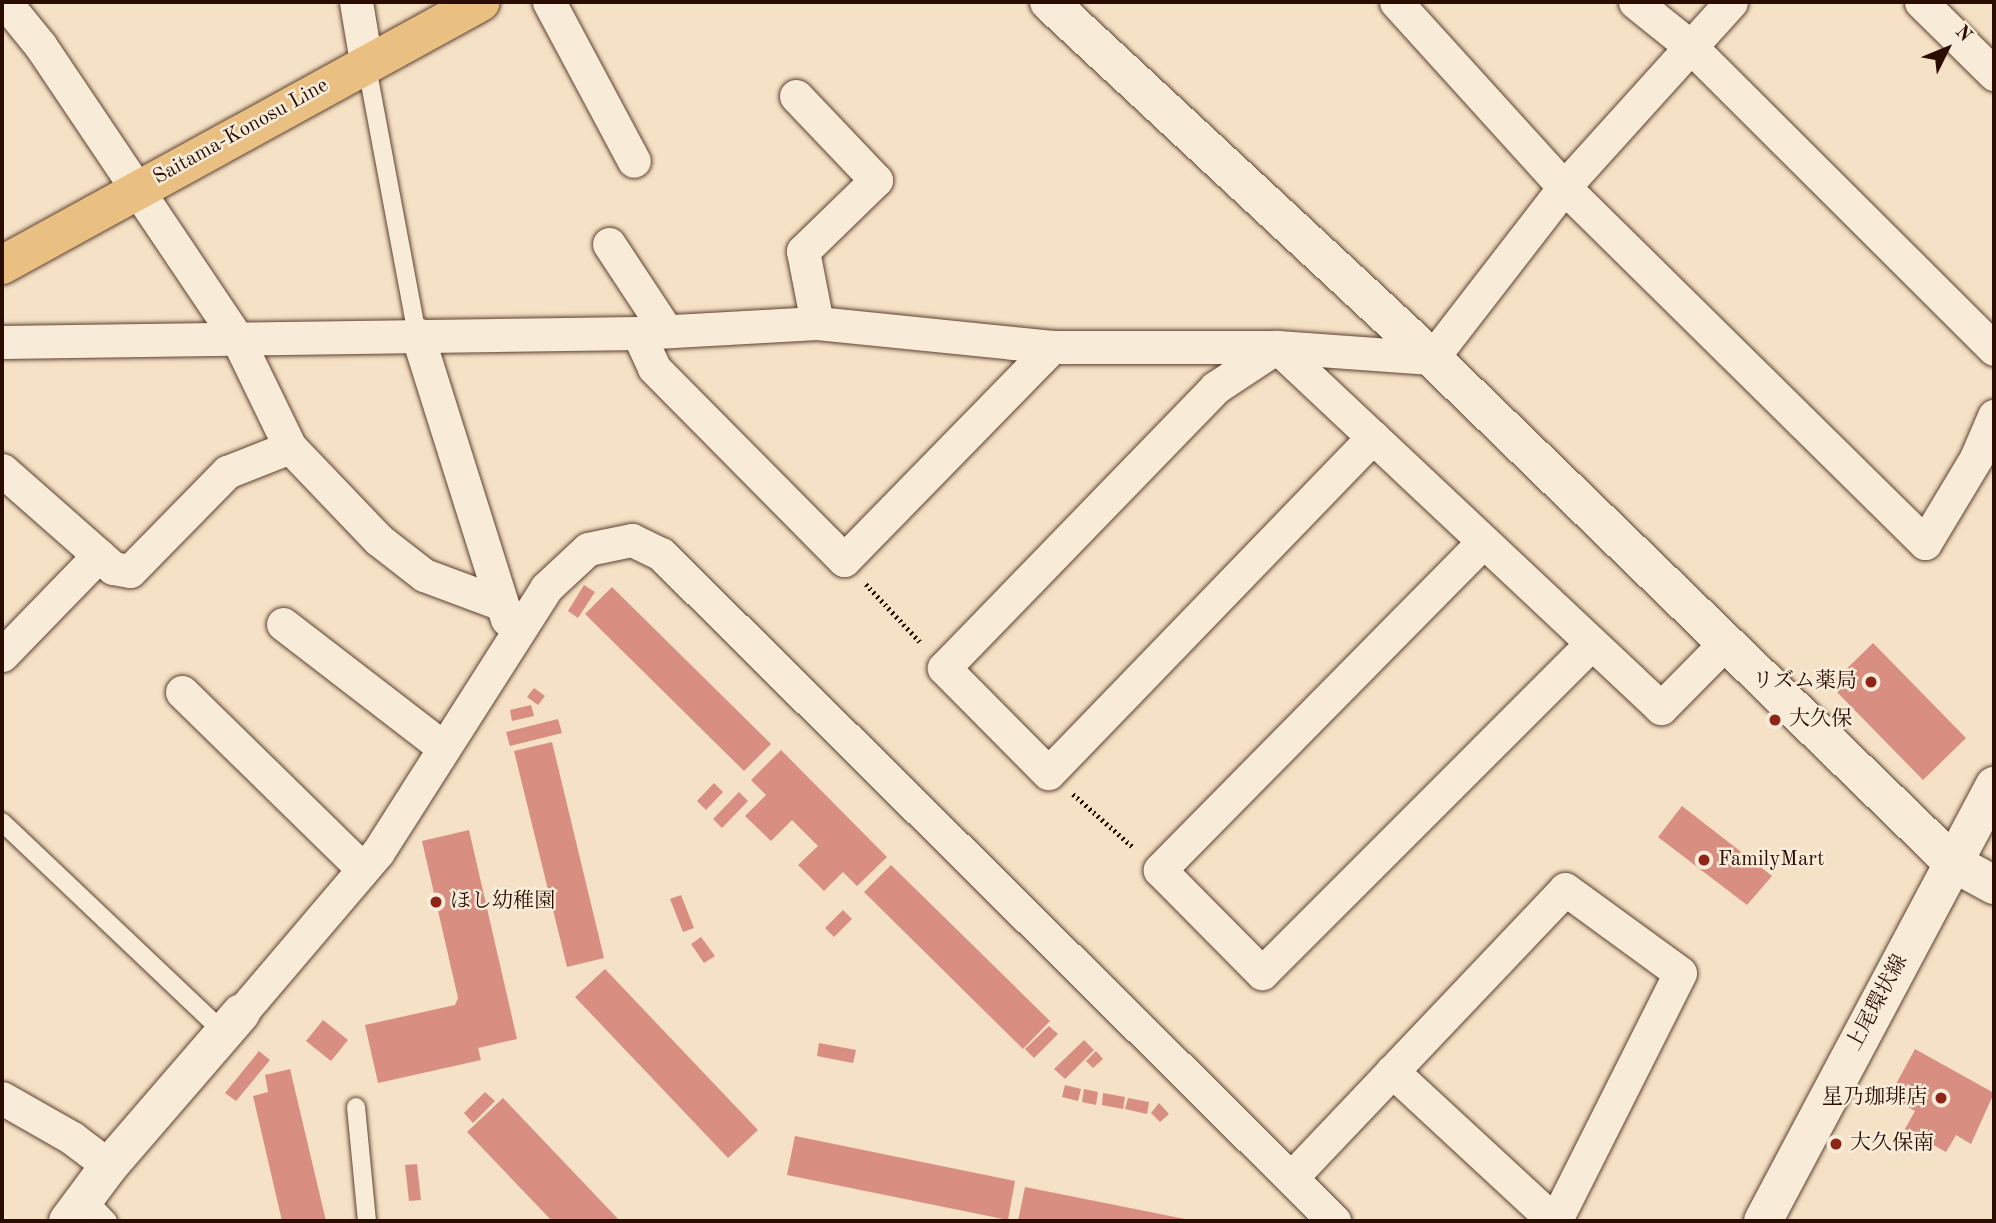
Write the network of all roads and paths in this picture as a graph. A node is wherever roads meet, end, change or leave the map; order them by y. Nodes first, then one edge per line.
1 (5, 2) edge
2 (356, 2) edge
3 (481, 2) edge
4 (549, 2) edge
5 (1049, 2) edge
6 (1396, 2) edge
7 (1635, 2) edge
8 (1731, 2) edge
9 (1921, 2) edge
10 (1691, 47) junction
11 (366, 62) junction
12 (1994, 74) edge
13 (796, 96) dead end
14 (634, 161) dead end
15 (1564, 187) junction
16 (139, 190) junction
17 (609, 244) dead end
18 (2, 265) edge
19 (817, 323) junction
20 (652, 331) junction
21 (417, 334) junction
22 (238, 340) junction
23 (2, 342) edge
24 (1052, 347) junction
25 (1277, 347) junction
26 (1994, 349) edge
27 (1432, 358) junction
28 (1994, 416) edge
29 (1373, 438) junction
30 (290, 447) junction
31 (1985, 467) edge
32 (2, 470) edge
33 (1482, 543) junction
34 (99, 555) junction
35 (844, 560) junction
36 (502, 604) junction
37 (283, 624) dead end
38 (512, 636) junction
39 (1727, 641) junction
40 (1591, 644) junction
41 (2, 655) edge
42 (944, 668) junction
43 (182, 692) dead end
44 (443, 747) junction
45 (1048, 772) junction
46 (1994, 786) edge
47 (2, 822) edge
48 (1952, 862) junction
49 (363, 869) junction
50 (1160, 870) junction
51 (1994, 885) edge
52 (232, 1023) junction
53 (1392, 1071) junction
54 (2, 1098) edge
55 (356, 1107) dead end
56 (109, 1167) junction
57 (1291, 1178) junction
58 (87, 1213) edge
59 (368, 1221) edge
60 (1334, 1221) edge
61 (1554, 1221) edge
62 (1763, 1221) edge

1 - 16 street
2 - 11 street
3 - 11 main road, Saitama-Konosu Line
4 - 14 street
5 - 27 street
6 - 15 street
7 - 10 street
8 - 10 street
9 - 12 street
10 - 15 street
10 - 26 street
11 - 16 main road, Saitama-Konosu Line
11 - 21 lane
13 - 19 street
15 - 27 street
15 - 31 street
16 - 18 main road, Saitama-Konosu Line
16 - 22 street
17 - 20 street
19 - 20 street
19 - 24 street
20 - 21 street
20 - 35 street
21 - 22 street
21 - 36 street
22 - 23 street
22 - 30 street
24 - 25 street
24 - 35 street
25 - 27 street
25 - 29 street
25 - 42 street
27 - 39 street
28 - 31 street
29 - 33 street
29 - 45 street
30 - 34 street
30 - 36 street
32 - 34 street
33 - 40 street
33 - 50 street
34 - 41 street
35 - 42 path
36 - 38 street
37 - 44 street
38 - 44 street
38 - 57 street
39 - 40 street
39 - 48 street
40 - 50 street
42 - 45 street
43 - 49 street
44 - 49 street
45 - 50 path
46 - 48 street, 上尾環状線
47 - 52 lane
48 - 51 street
48 - 62 street, 上尾環状線
49 - 52 street
52 - 56 street
53 - 57 street
53 - 61 street
53 - 61 street
54 - 56 street
55 - 59 lane
56 - 58 street
57 - 60 street

